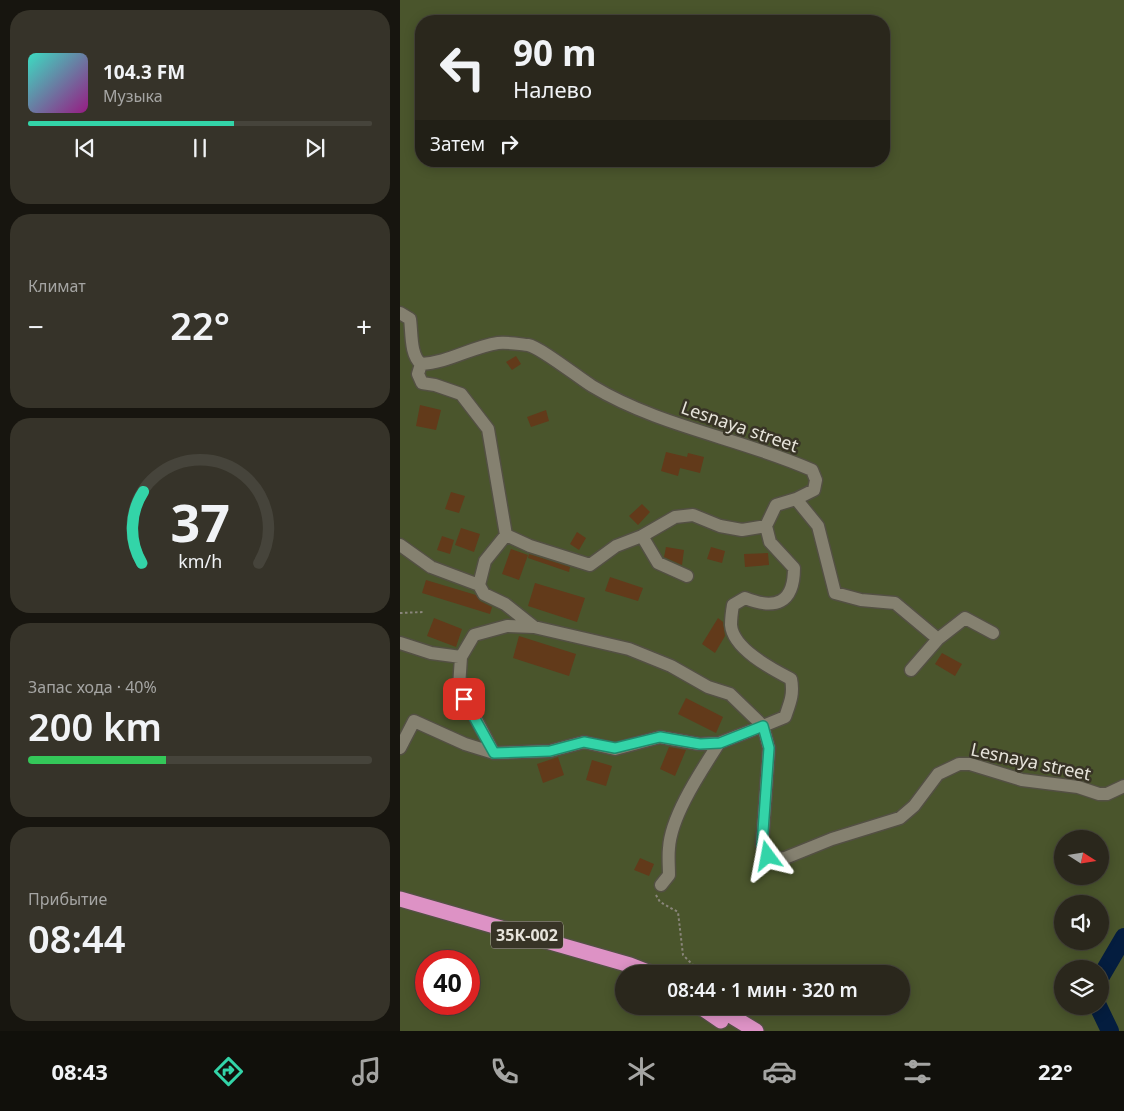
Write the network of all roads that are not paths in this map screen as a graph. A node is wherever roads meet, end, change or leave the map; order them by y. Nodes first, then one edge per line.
1 (400, 313) edge
2 (421, 364) junction
3 (796, 499) junction
4 (766, 526) junction
5 (506, 535) junction
6 (642, 536) junction
7 (400, 545) edge
8 (687, 576) dead end
9 (479, 585) junction
10 (534, 627) junction
11 (993, 633) dead end
12 (938, 639) junction
13 (400, 643) edge
14 (461, 657) junction
15 (911, 670) dead end
16 (763, 726) junction
17 (720, 743) junction
18 (400, 748) edge
19 (494, 753) junction
20 (1124, 786) edge
21 (661, 885) road end
22 (400, 898) edge
23 (400, 906) edge
24 (632, 965) edge
25 (615, 969) edge
26 (712, 1015) edge
27 (730, 1015) edge
28 (736, 1031) edge
29 (756, 1031) edge

1 - 2 street
2 - 3 street, Lesnaya street
2 - 5 street
3 - 4 street, Lesnaya street
3 - 12 street
4 - 6 street
4 - 16 street
5 - 6 street
5 - 9 street
6 - 8 street
7 - 9 street
9 - 10 street
10 - 14 street
10 - 16 street
11 - 12 street
12 - 15 street
13 - 14 street
14 - 19 street
16 - 17 street
16 - 20 street, Lesnaya street
17 - 19 street
17 - 21 street
18 - 19 street
22 - 24 highway, 35К-002
23 - 25 highway, 35К-002
26 - 28 highway
27 - 29 highway

